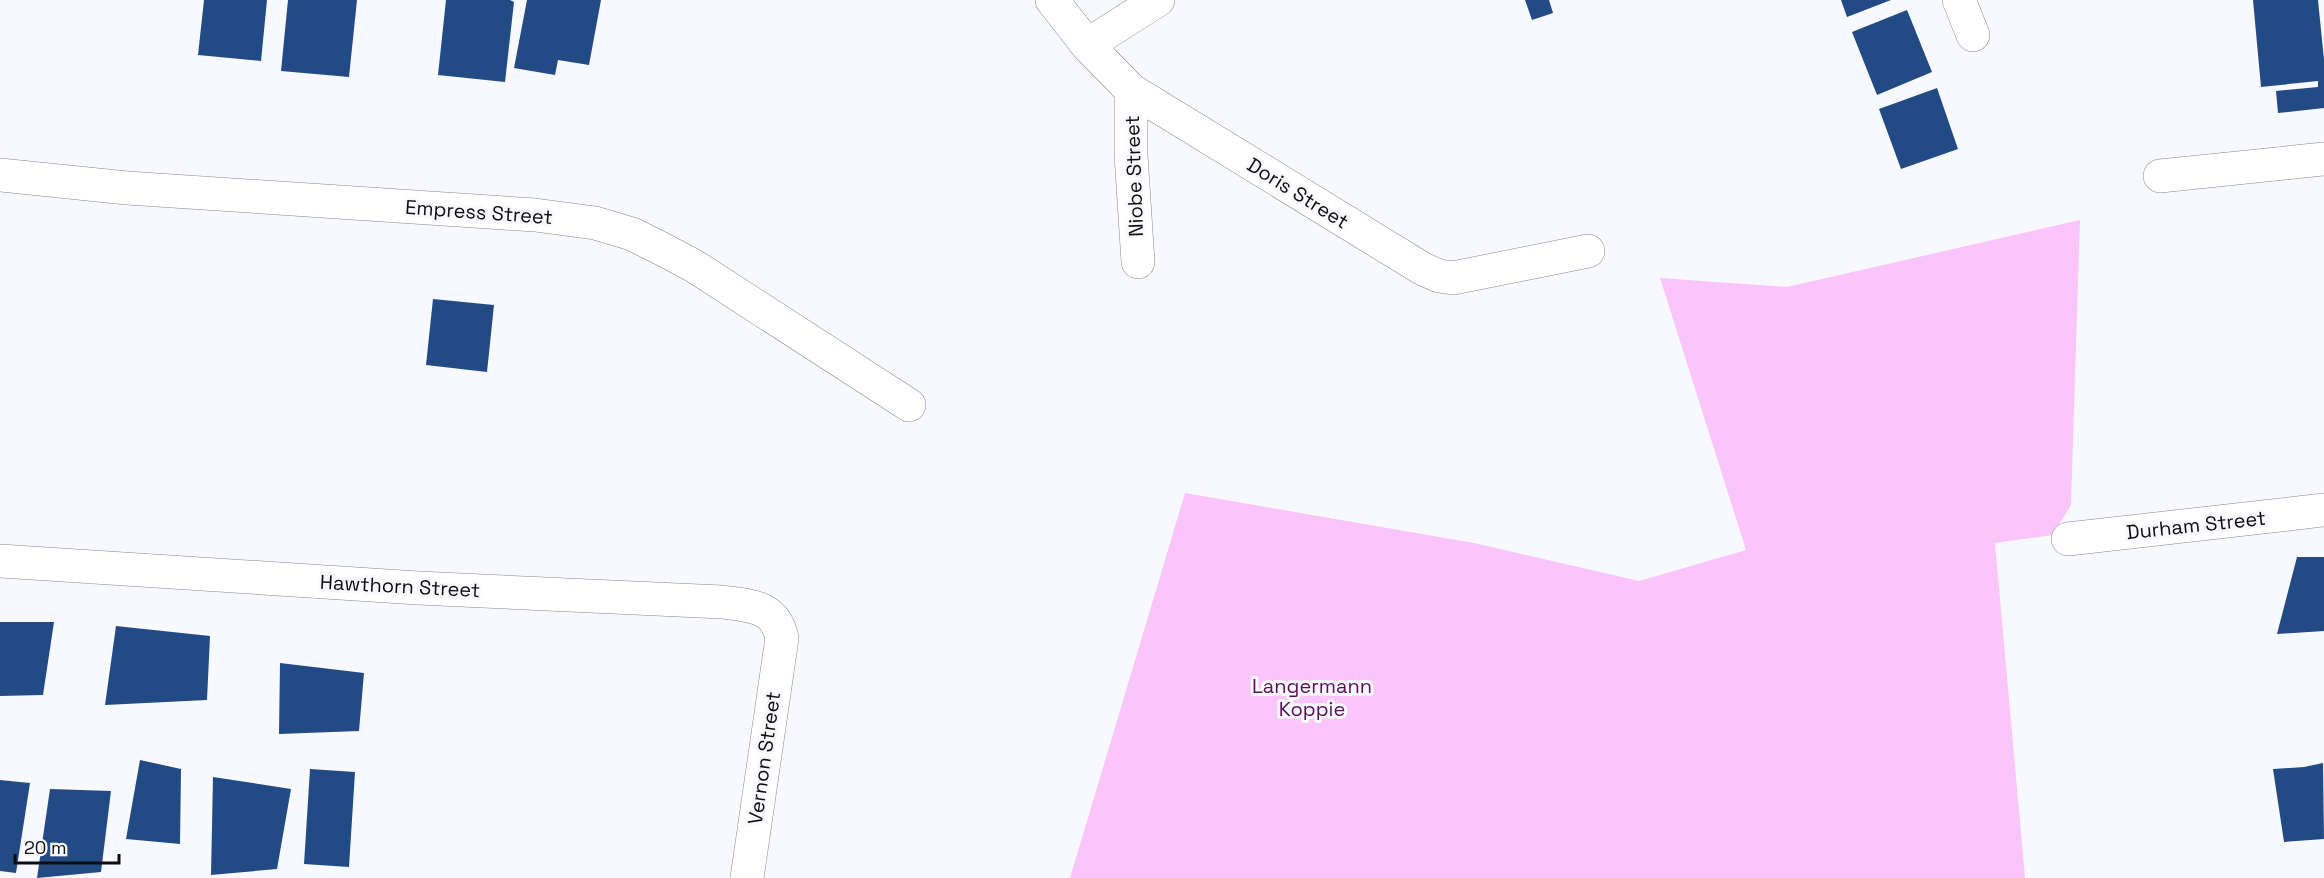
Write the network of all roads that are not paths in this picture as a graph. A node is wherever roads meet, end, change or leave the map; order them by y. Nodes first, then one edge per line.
1 (1052, 0) edge
2 (1158, 0) edge
3 (1959, 0) edge
4 (1973, 35) dead end
5 (1087, 45) junction
6 (1131, 90) junction
7 (2324, 159) edge
8 (0, 175) edge
9 (2160, 176) dead end
10 (1588, 251) dead end
11 (1138, 262) dead end
12 (909, 405) dead end
13 (2324, 510) edge
14 (2068, 539) dead end
15 (0, 561) edge
16 (782, 638) joint
17 (747, 878) edge

1 - 5 street, Doris Street
2 - 5 street
3 - 4 street
5 - 6 street, Doris Street
6 - 10 street, Doris Street
6 - 11 street, Niobe Street
7 - 9 street
8 - 12 street, Empress Street
13 - 14 street, Durham Street
15 - 16 street, Hawthorn Street
16 - 17 street, Vernon Street

